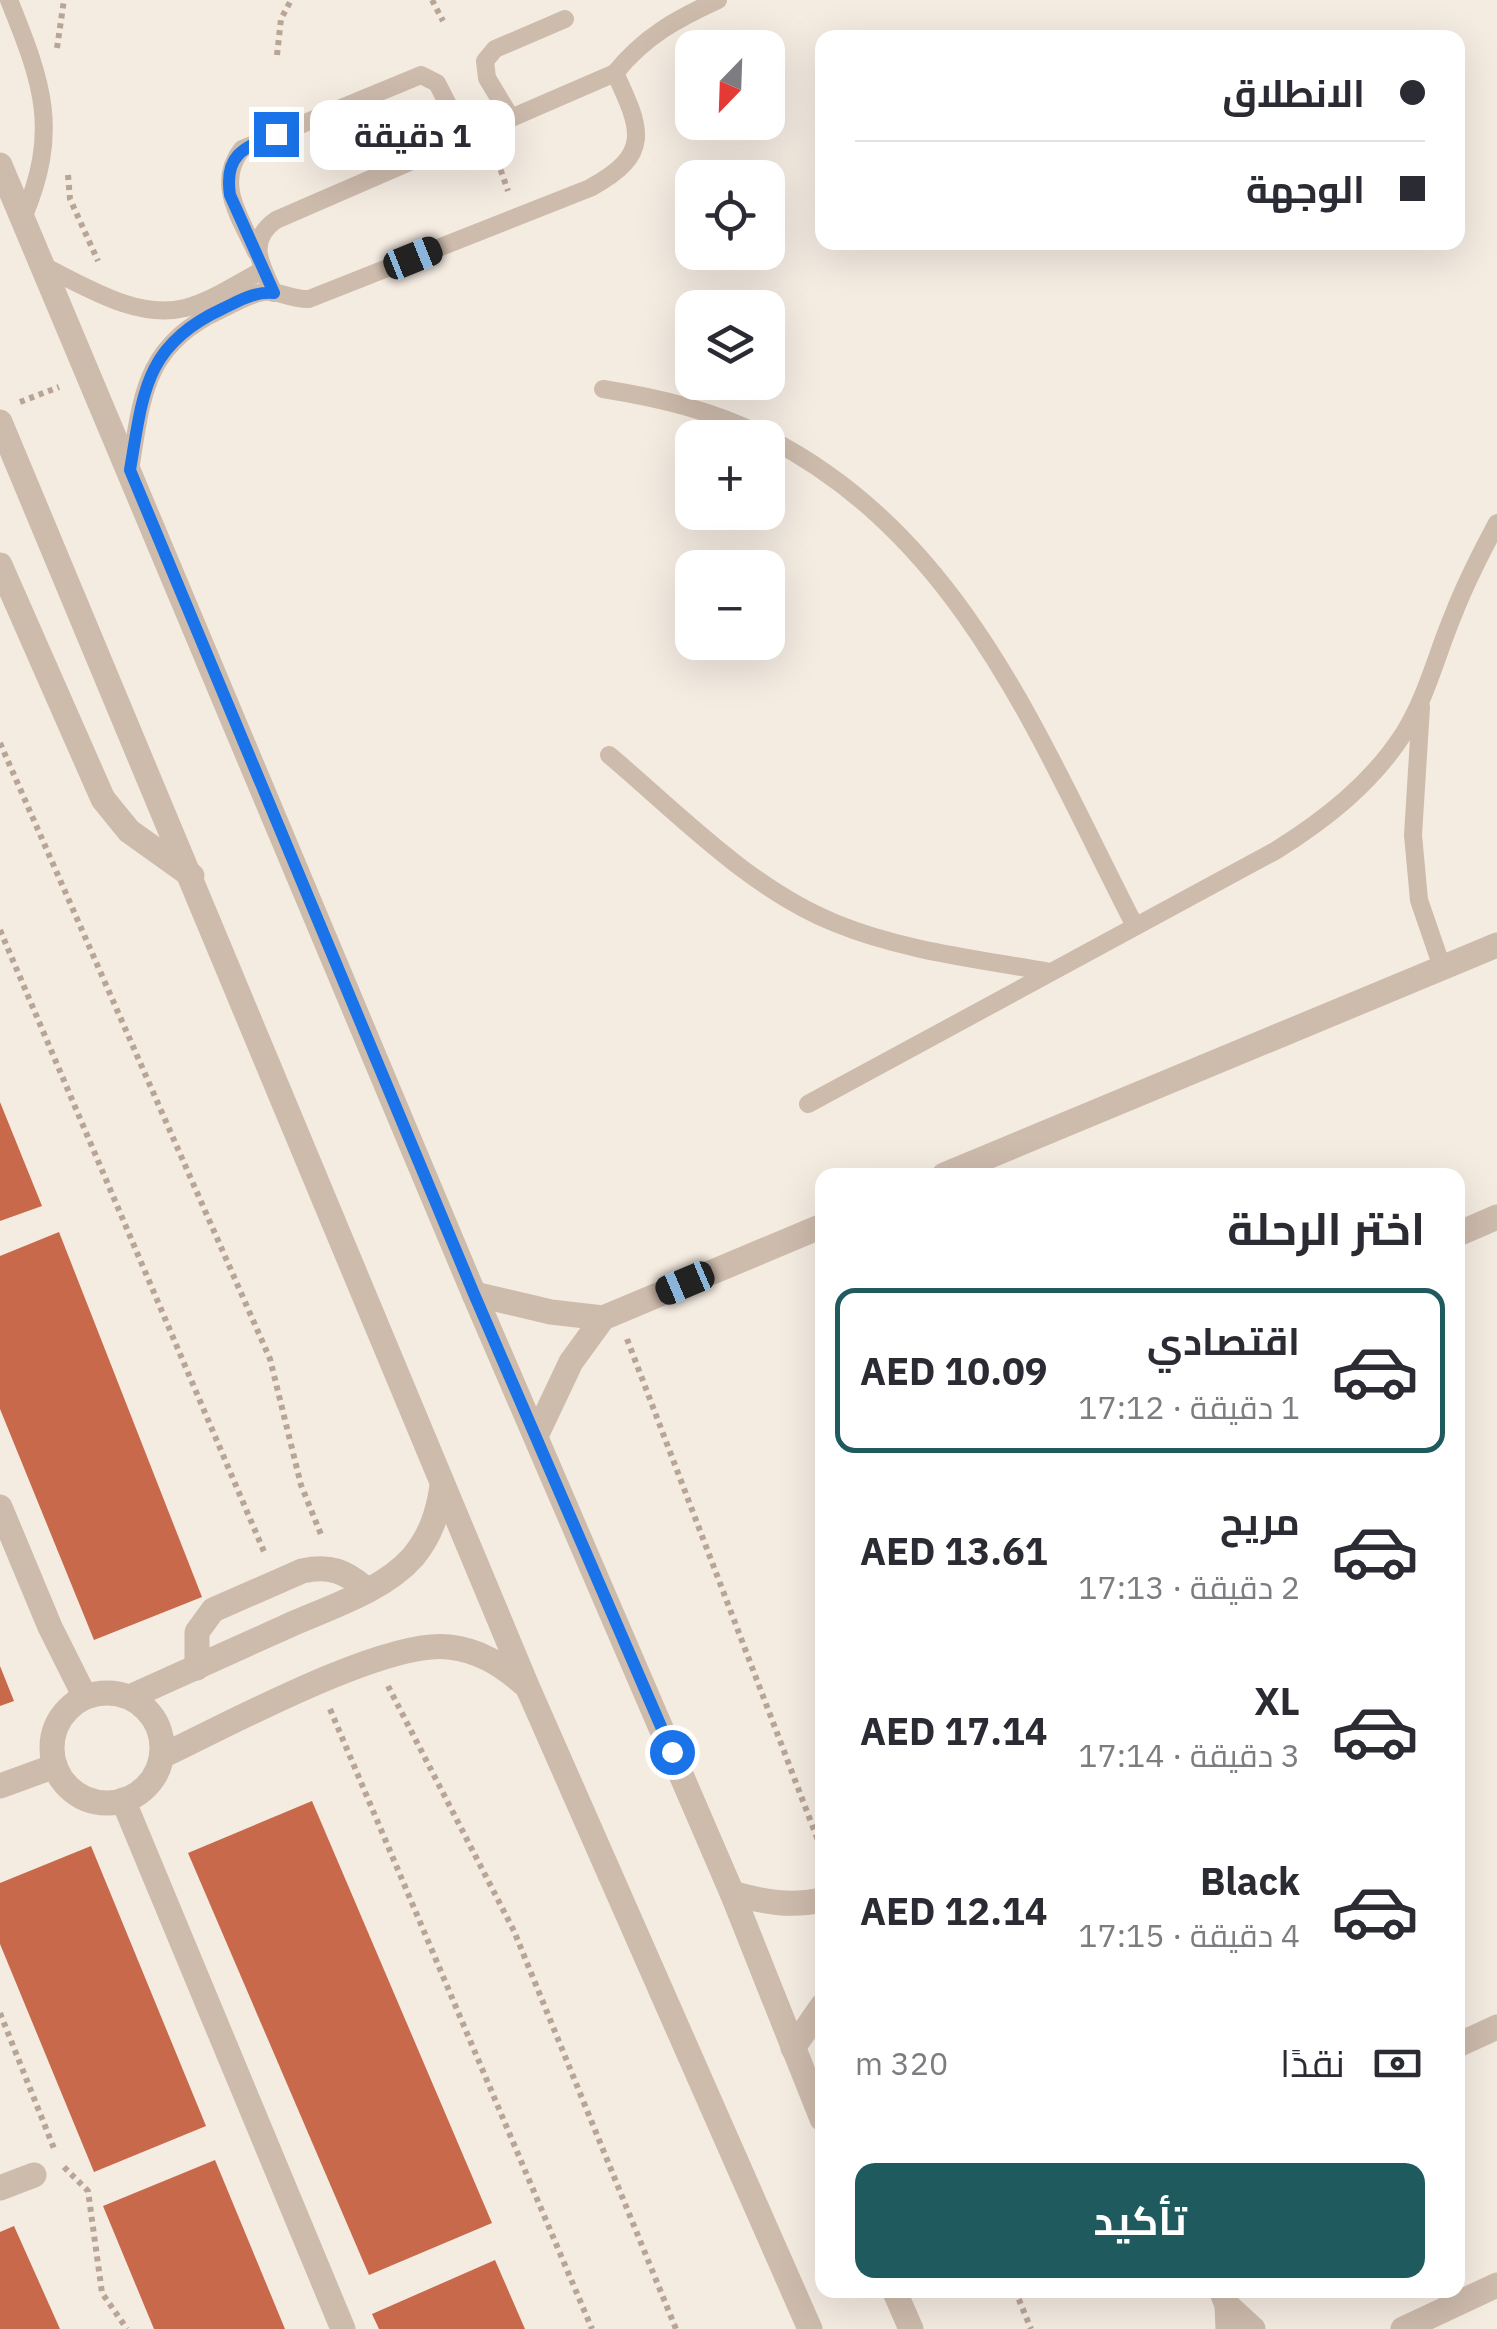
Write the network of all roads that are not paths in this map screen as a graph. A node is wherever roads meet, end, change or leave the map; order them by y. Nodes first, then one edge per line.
1 (9, 0) edge
2 (718, 0) edge
3 (564, 19) dead end
4 (615, 73) junction
5 (511, 118) junction
6 (464, 138) junction
7 (0, 165) edge
8 (23, 218) junction
9 (259, 261) junction
10 (43, 266) junction
11 (274, 293) junction
12 (603, 389) dead end
13 (725, 420) edge
14 (0, 422) edge
15 (785, 448) edge
16 (130, 470) junction
17 (1497, 523) edge
18 (1, 570) edge
19 (1422, 696) junction
20 (609, 755) dead end
21 (192, 876) junction
22 (1135, 926) junction
23 (1497, 945) edge
24 (1442, 967) junction
25 (1050, 972) junction
26 (808, 1104) dead end
27 (961, 1168) edge
28 (1497, 1216) edge
29 (815, 1229) edge
30 (1465, 1231) edge
31 (474, 1294) junction
32 (609, 1315) junction
33 (536, 1436) junction
34 (442, 1486) junction
35 (0, 1506) edge
36 (366, 1589) junction
37 (197, 1668) junction
38 (526, 1686) junction
39 (84, 1697) junction
40 (130, 1698) junction
41 (162, 1756) junction
42 (55, 1766) junction
43 (0, 1786) edge
44 (122, 1800) junction
45 (732, 1893) junction
46 (815, 1901) edge
47 (815, 2016) edge
48 (1497, 2027) edge
49 (1465, 2042) edge
50 (793, 2048) junction
51 (815, 2101) edge
52 (34, 2175) dead end
53 (0, 2188) edge
54 (1497, 2285) edge
55 (897, 2298) edge
56 (1225, 2308) edge
57 (343, 2329) edge
58 (810, 2329) edge
59 (911, 2329) edge
60 (1254, 2329) edge
61 (1403, 2329) edge

1 - 8 lane
2 - 4 lane
3 - 5 lane
4 - 5 lane
4 - 11 lane
5 - 6 lane
6 - 9 lane
6 - 9 lane
7 - 8 street
8 - 10 street
9 - 10 lane
9 - 11 lane
10 - 16 street
11 - 16 lane
12 - 13 lane
14 - 21 street
15 - 22 lane
16 - 31 street
17 - 19 lane
18 - 21 street
19 - 22 lane
19 - 24 lane
20 - 25 lane
21 - 34 street
22 - 25 lane
23 - 24 street
24 - 27 street
25 - 26 lane
28 - 30 street
29 - 32 street
31 - 32 street
31 - 33 street
32 - 33 street
33 - 45 street
34 - 36 street
34 - 38 street
35 - 39 street
36 - 37 street
36 - 37 street
37 - 40 street
38 - 41 street
38 - 58 street
39 - 40 street
39 - 42 street
40 - 41 street
41 - 44 street
42 - 43 street
42 - 44 street
44 - 57 street
45 - 46 street
45 - 50 street
47 - 50 street
48 - 49 street
50 - 51 street
52 - 53 street
54 - 61 street
55 - 59 street
56 - 60 street

